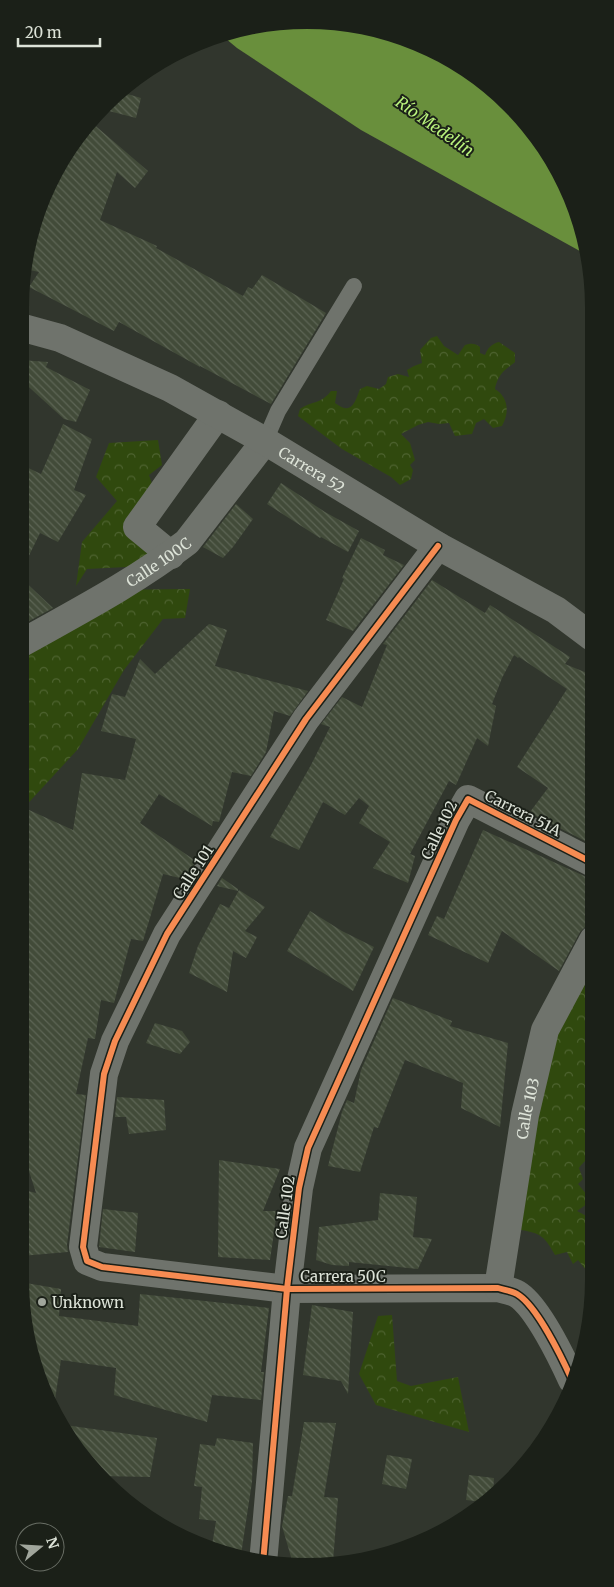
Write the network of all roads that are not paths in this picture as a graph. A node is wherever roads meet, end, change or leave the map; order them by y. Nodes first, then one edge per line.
1 (354, 286) dead end
2 (29, 329) edge
3 (218, 414) junction
4 (265, 441) junction
5 (438, 546) junction
6 (171, 555) junction
7 (585, 632) edge
8 (29, 639) edge
9 (468, 799) joint
10 (585, 859) edge
11 (585, 955) edge
12 (87, 1261) joint
13 (498, 1288) junction
14 (287, 1289) junction
15 (569, 1373) edge
16 (265, 1555) edge

1 - 4 lane
2 - 3 street, Carrera 52
3 - 4 street, Carrera 52
3 - 6 street
4 - 5 street, Carrera 52
4 - 6 street, Calle 100C
5 - 7 street, Carrera 52
5 - 12 street, Calle 101
6 - 8 street, Calle 100C
9 - 10 street, Carrera 51A
9 - 14 street, Calle 102
11 - 13 street, Calle 103
12 - 14 street, Carrera 50C
13 - 14 street, Carrera 50C
13 - 15 street, Carrera 50C
14 - 16 street, Calle 102

